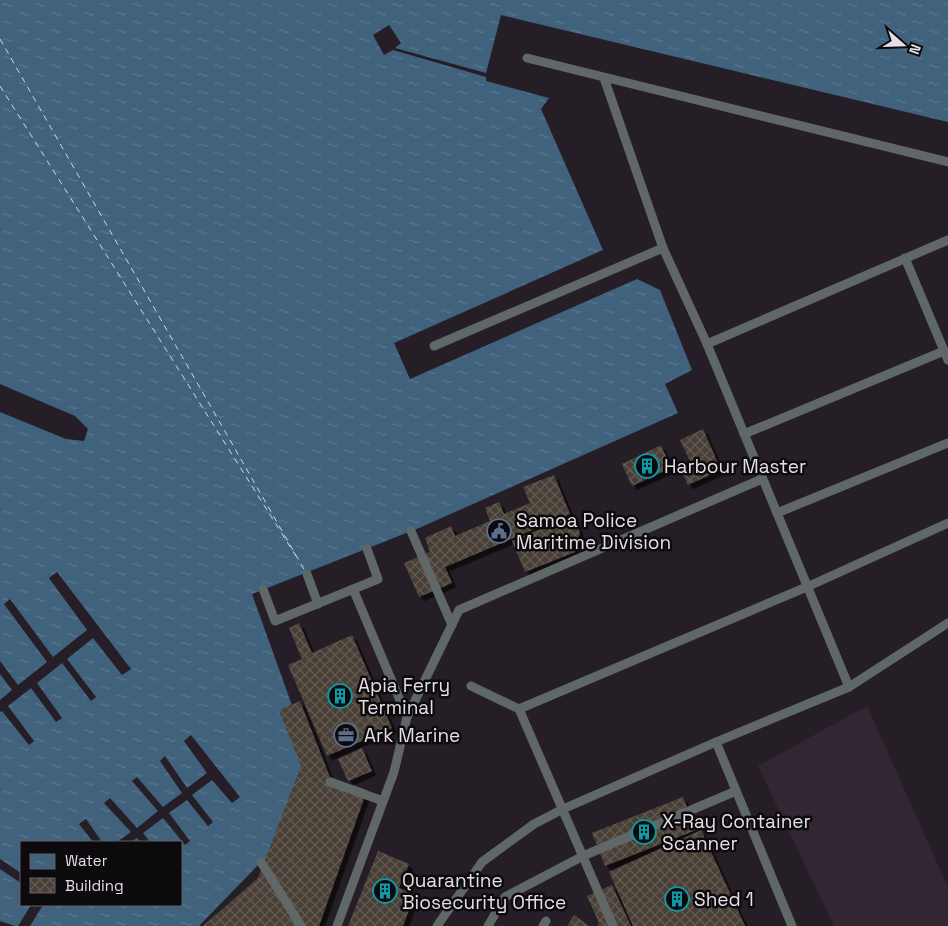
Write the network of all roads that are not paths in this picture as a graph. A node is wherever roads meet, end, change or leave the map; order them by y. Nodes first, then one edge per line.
1 (527, 58) dead end
2 (604, 78) junction
3 (948, 162) edge
4 (948, 240) edge
5 (663, 248) junction
6 (905, 258) junction
7 (707, 344) junction
8 (434, 346) dead end
9 (944, 351) junction
10 (948, 360) edge
11 (744, 434) junction
12 (948, 443) edge
13 (762, 479) junction
14 (777, 513) junction
15 (948, 523) edge
16 (411, 531) dead end
17 (367, 550) dead end
18 (307, 574) dead end
19 (809, 586) junction
20 (353, 589) junction
21 (263, 590) dead end
22 (318, 604) junction
23 (948, 623) edge
24 (452, 625) junction
25 (471, 686) dead end
26 (849, 687) junction
27 (519, 708) junction
28 (407, 717) junction
29 (716, 742) junction
30 (330, 782) dead end
31 (736, 791) junction
32 (383, 801) junction
33 (563, 809) junction
34 (583, 856) junction
35 (261, 862) dead end
36 (300, 926) edge
37 (337, 926) edge
38 (437, 926) edge
39 (488, 926) edge
40 (613, 926) edge
41 (792, 926) edge

1 - 2 lane
2 - 3 lane
2 - 5 lane
4 - 6 lane
5 - 7 lane
5 - 8 lane
6 - 7 lane
6 - 9 lane
7 - 11 lane
9 - 10 lane
9 - 11 lane
11 - 13 lane
12 - 14 lane
13 - 14 lane
13 - 24 lane
14 - 19 lane
15 - 19 lane
16 - 24 lane
17 - 20 lane
18 - 22 lane
19 - 26 lane
19 - 27 lane
20 - 22 lane
20 - 28 lane
21 - 22 lane
23 - 26 lane
24 - 28 lane
25 - 27 lane
26 - 29 lane
27 - 33 lane
28 - 32 lane
29 - 31 lane
29 - 33 lane
30 - 32 lane
31 - 34 lane
31 - 41 lane
32 - 37 lane
33 - 34 lane
33 - 38 lane
34 - 39 lane
34 - 40 lane
35 - 36 lane

